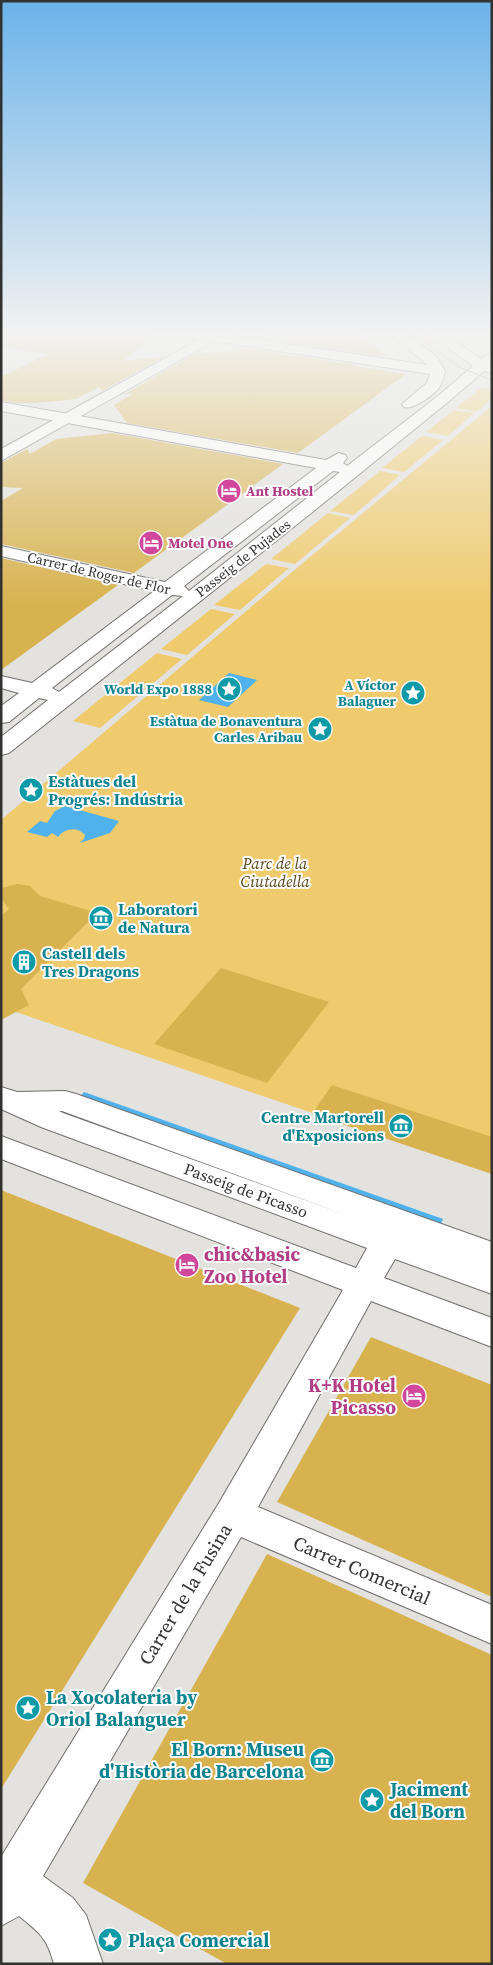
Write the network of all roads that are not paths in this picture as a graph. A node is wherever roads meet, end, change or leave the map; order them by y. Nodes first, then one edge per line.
1 (59, 424) edge
2 (94, 424) edge
3 (411, 424) edge
4 (351, 449) dead end
5 (1, 456) edge
6 (330, 465) junction
7 (352, 469) junction
8 (1, 551) edge
9 (169, 589) junction
10 (196, 594) junction
11 (1, 682) edge
12 (36, 691) junction
13 (65, 699) junction
14 (1, 717) edge
15 (1, 748) edge
16 (5, 1104) edge
17 (1, 1147) edge
18 (387, 1243) junction
19 (492, 1255) edge
20 (492, 1281) edge
21 (363, 1284) junction
22 (492, 1333) edge
23 (233, 1516) junction
24 (492, 1625) edge
25 (7, 1892) edge
26 (79, 1964) edge

1 - 5 street
2 - 6 street
3 - 7 street, Passeig de Pujades
4 - 6 street, Passeig de Pujades
6 - 7 street
6 - 9 street, Passeig de Pujades
7 - 10 street, Passeig de Pujades
8 - 9 street, Carrer de Roger de Flor
9 - 10 street, Carrer de Roger de Flor
9 - 12 street, Passeig de Pujades
10 - 13 street, Passeig de Pujades
11 - 12 street
12 - 13 street
12 - 14 street, Passeig de Pujades
13 - 15 street, Passeig de Pujades
16 - 18 street, Passeig de Picasso
16 - 19 street
17 - 21 street
18 - 20 street, Passeig de Picasso
18 - 21 street, Carrer de la Fusina
21 - 22 street
21 - 23 street, Carrer de la Fusina
23 - 24 street, Carrer Comercial
23 - 25 street, Carrer de la Fusina
25 - 26 street

